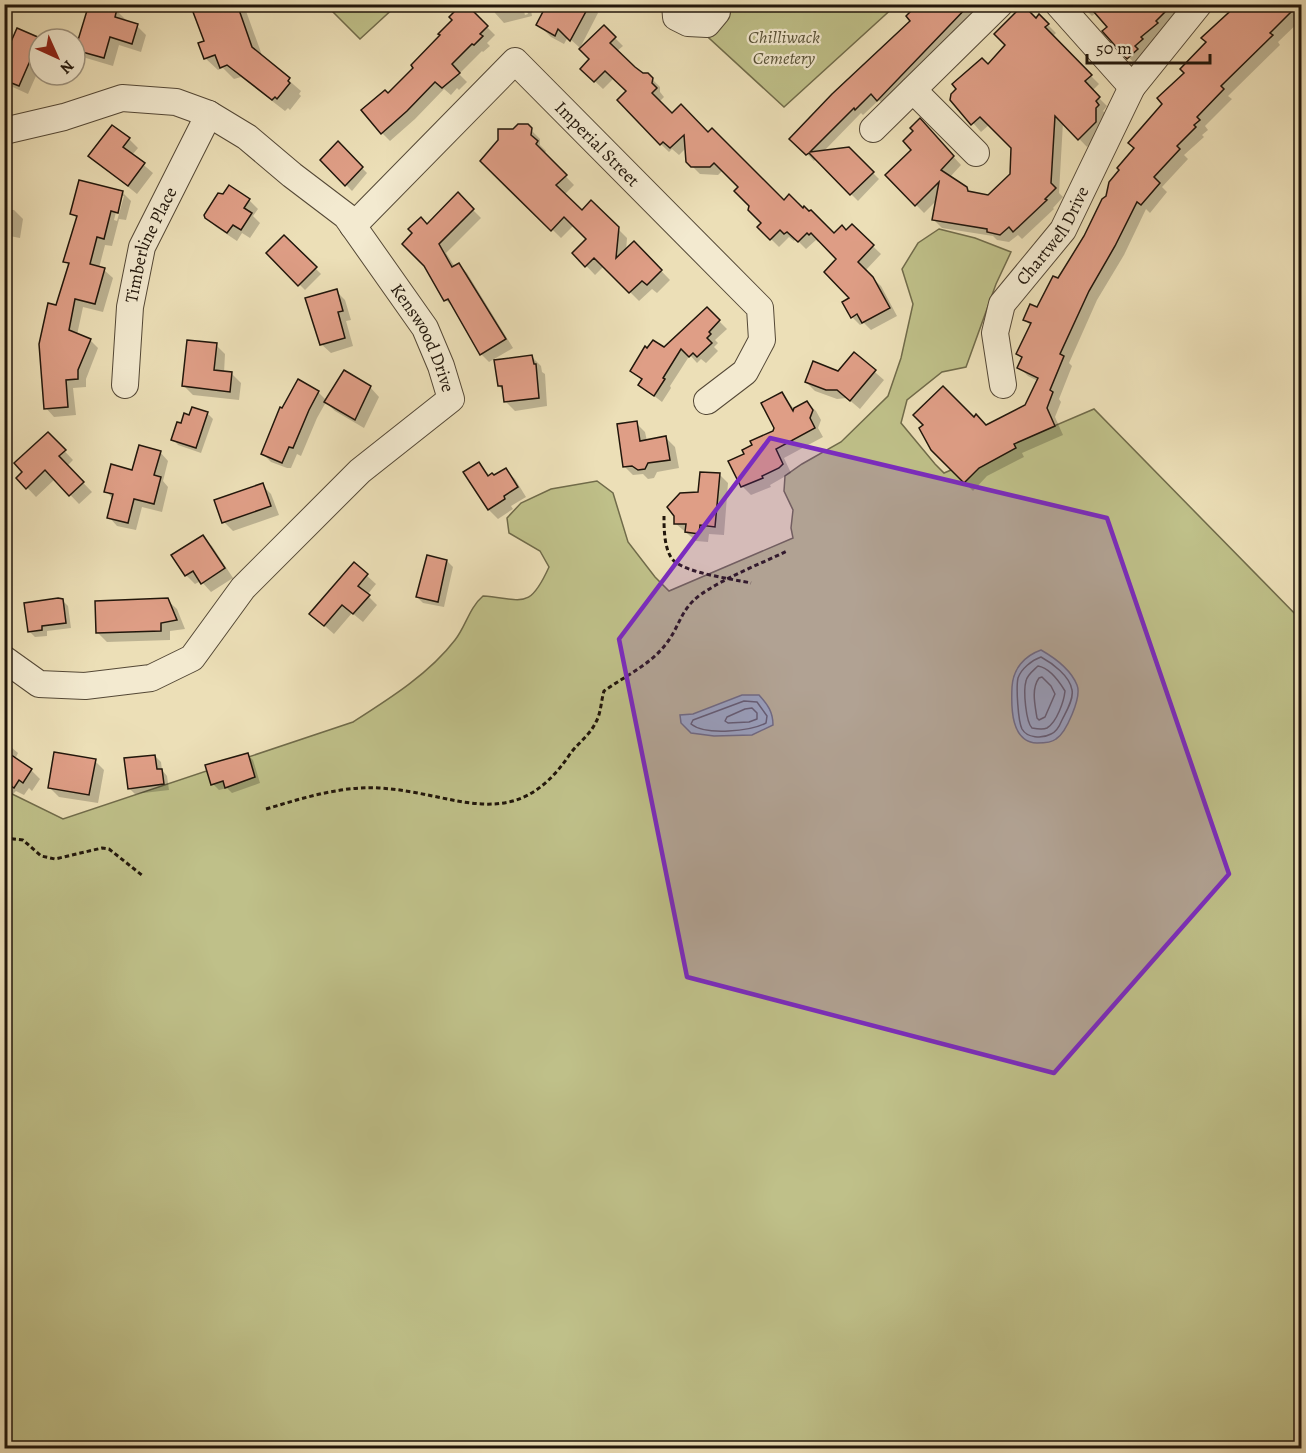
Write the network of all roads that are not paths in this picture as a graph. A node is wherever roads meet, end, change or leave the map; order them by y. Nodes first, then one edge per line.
1 (675, 4) edge
2 (717, 4) edge
3 (1000, 4) edge
4 (1058, 4) edge
5 (1199, 4) edge
6 (1132, 87) junction
7 (914, 90) junction
8 (209, 114) junction
9 (873, 129) dead end
10 (4, 131) edge
11 (976, 153) dead end
12 (353, 226) junction
13 (125, 385) dead end
14 (1003, 385) dead end
15 (707, 401) dead end
16 (4, 659) edge

1 - 2 street
3 - 7 street
4 - 6 street
5 - 6 street, Chartwell Drive
6 - 14 street, Chartwell Drive
7 - 9 street
7 - 11 street
8 - 10 street, Kenswood Drive
8 - 12 street, Kenswood Drive
8 - 13 street, Timberline Place
12 - 15 street, Imperial Street
12 - 16 street, Kenswood Drive

